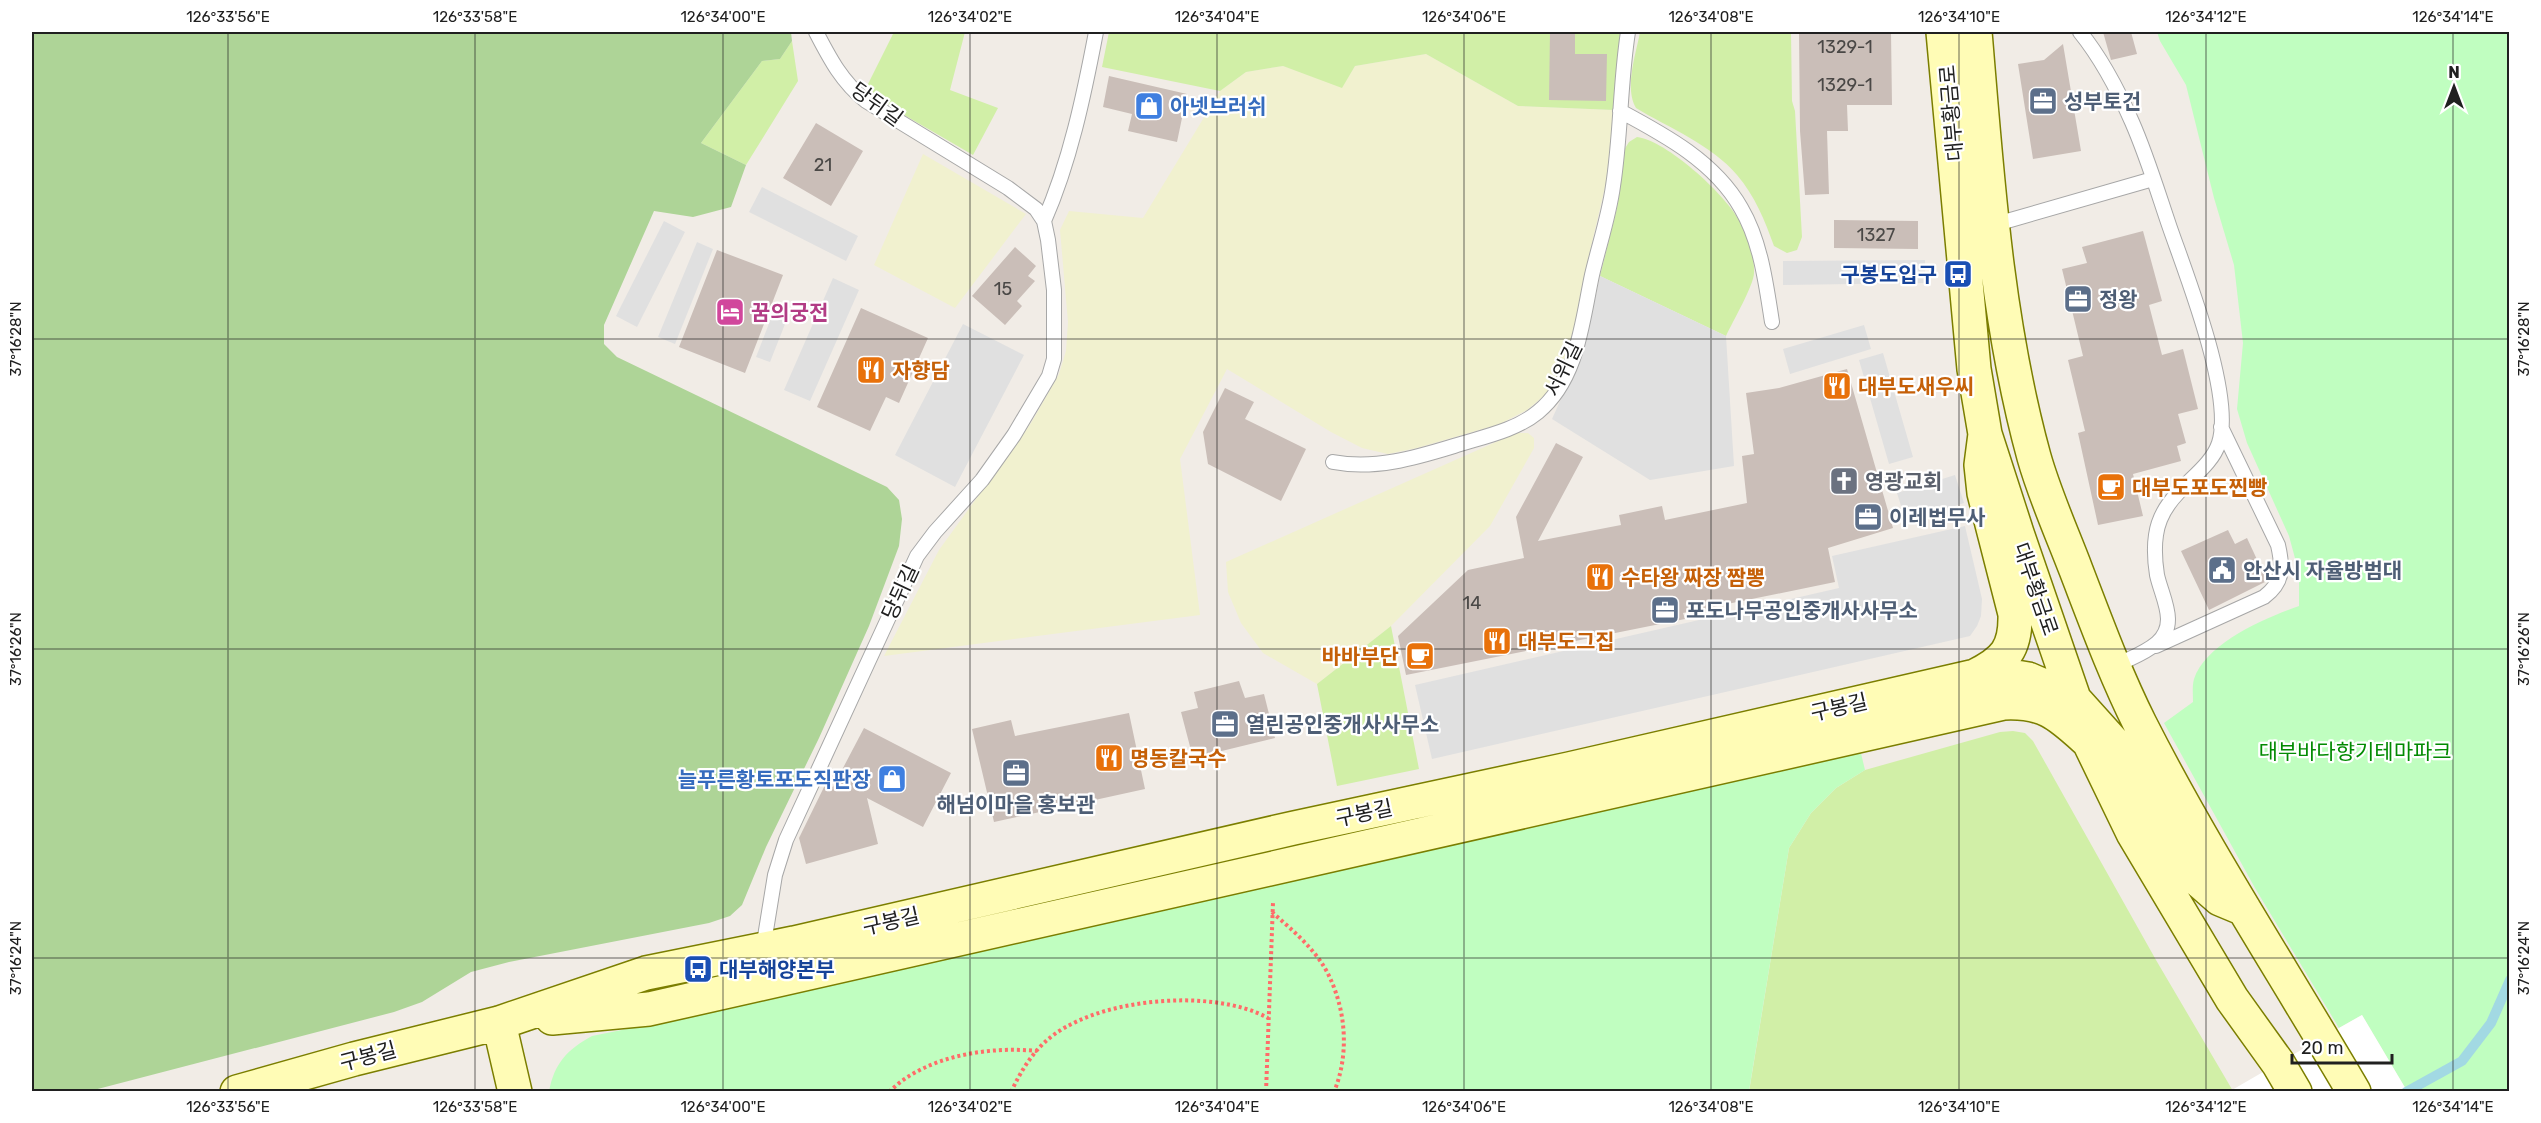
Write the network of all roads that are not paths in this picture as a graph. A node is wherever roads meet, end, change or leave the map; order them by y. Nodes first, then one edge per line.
1 (816, 32) edge
2 (1096, 32) edge
3 (1628, 32) edge
4 (1944, 32) edge
5 (1975, 32) edge
6 (2080, 32) edge
7 (1620, 111) junction
8 (2153, 179) junction
9 (1044, 221) junction
10 (1993, 225) junction
11 (1772, 322) dead end
12 (2221, 427) junction
13 (1985, 434) junction
14 (1333, 462) dead end
15 (2076, 570) junction
16 (2146, 651) junction
17 (2059, 655) junction
18 (2113, 667) junction
19 (1975, 676) junction
20 (2028, 679) junction
21 (2074, 699) junction
22 (1971, 710) junction
23 (2089, 742) junction
24 (2245, 910) junction
25 (763, 967) junction
26 (499, 1023) junction
27 (237, 1092) edge
28 (515, 1092) edge
29 (2295, 1092) edge
30 (2354, 1092) edge

1 - 9 lane, 당뒤길
2 - 9 lane
3 - 7 lane, 서위길
4 - 13 street, 대부황금로
5 - 10 street, 대부황금로
6 - 8 lane
7 - 11 lane
7 - 14 lane, 서위길
8 - 10 lane
8 - 12 lane
9 - 25 lane, 당뒤길
10 - 15 street, 대부황금로
12 - 16 lane
12 - 16 lane
13 - 17 street, 대부황금로
13 - 19 street, 구봉길
15 - 17 street
15 - 18 street, 대부황금로
16 - 18 lane
17 - 20 street
17 - 21 street, 대부황금로
18 - 24 street, 대부황금로
19 - 20 street
19 - 25 street, 구봉길
20 - 21 street
20 - 22 street
21 - 23 street, 대부황금로
21 - 24 street
22 - 23 street, 구봉길
22 - 25 street, 구봉길
23 - 29 street, 대부황금로
24 - 30 street, 대부황금로
25 - 26 street, 구봉길
26 - 27 street, 구봉길
26 - 28 street

